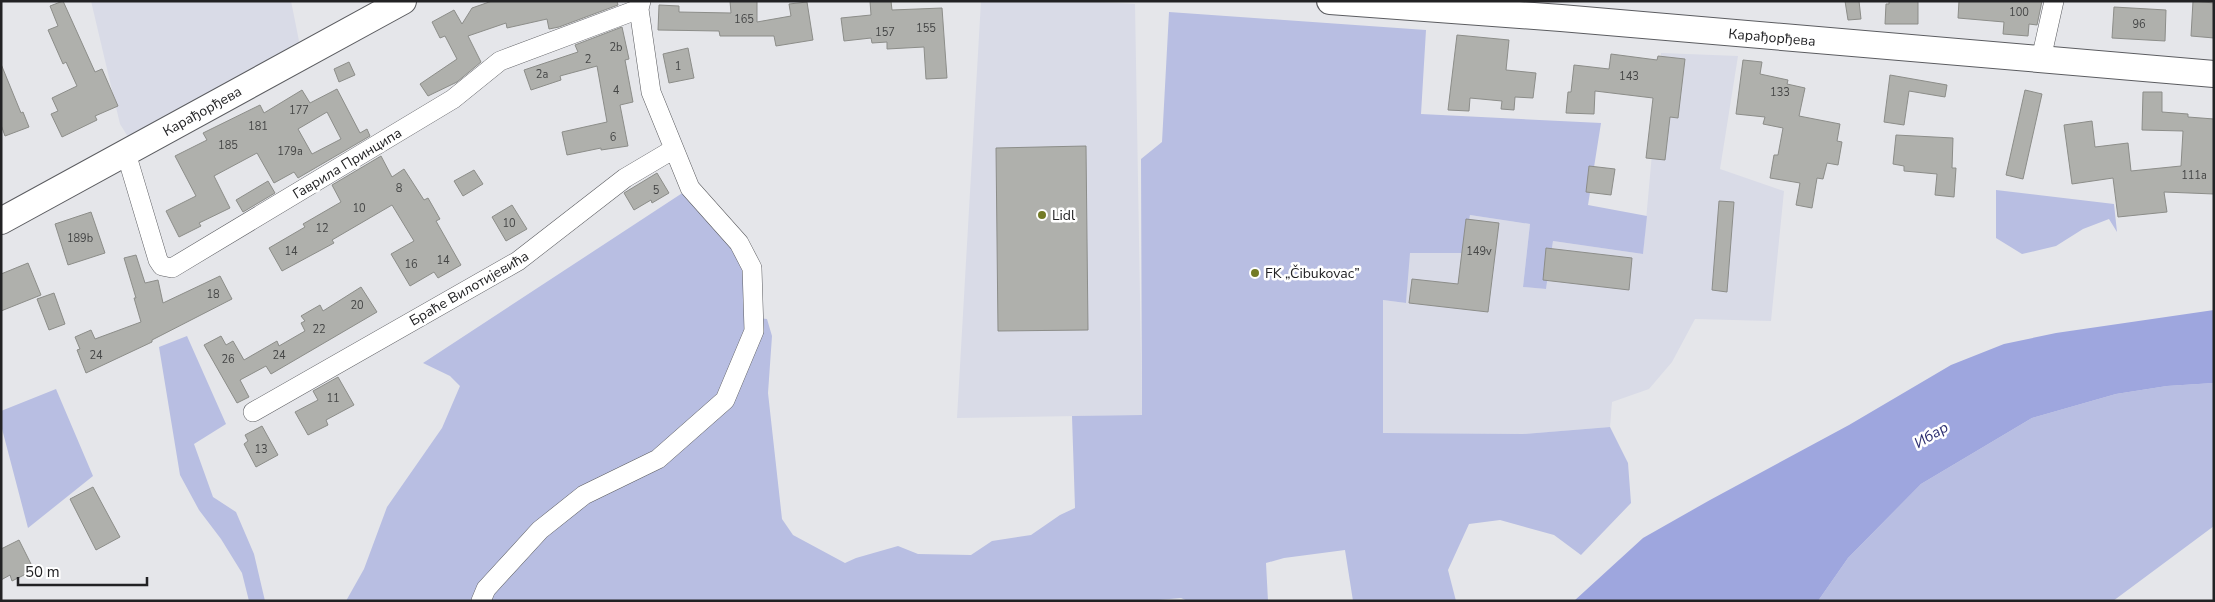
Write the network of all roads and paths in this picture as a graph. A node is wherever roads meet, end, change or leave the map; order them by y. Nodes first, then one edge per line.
1 (403, 1) edge
2 (1330, 1) edge
3 (2054, 1) edge
4 (640, 5) edge
5 (2042, 59) junction
6 (2214, 74) edge
7 (674, 149) junction
8 (126, 153) junction
9 (1, 221) edge
10 (253, 412) dead end
11 (481, 601) edge

1 - 8 street, Карађорђева
2 - 5 street, Карађорђева
3 - 5 street
4 - 7 street
4 - 8 street, Гаврила Принципа
5 - 6 street, Карађорђева
7 - 10 street, Браће Вилотијевића
7 - 11 street
8 - 9 street, Карађорђева

